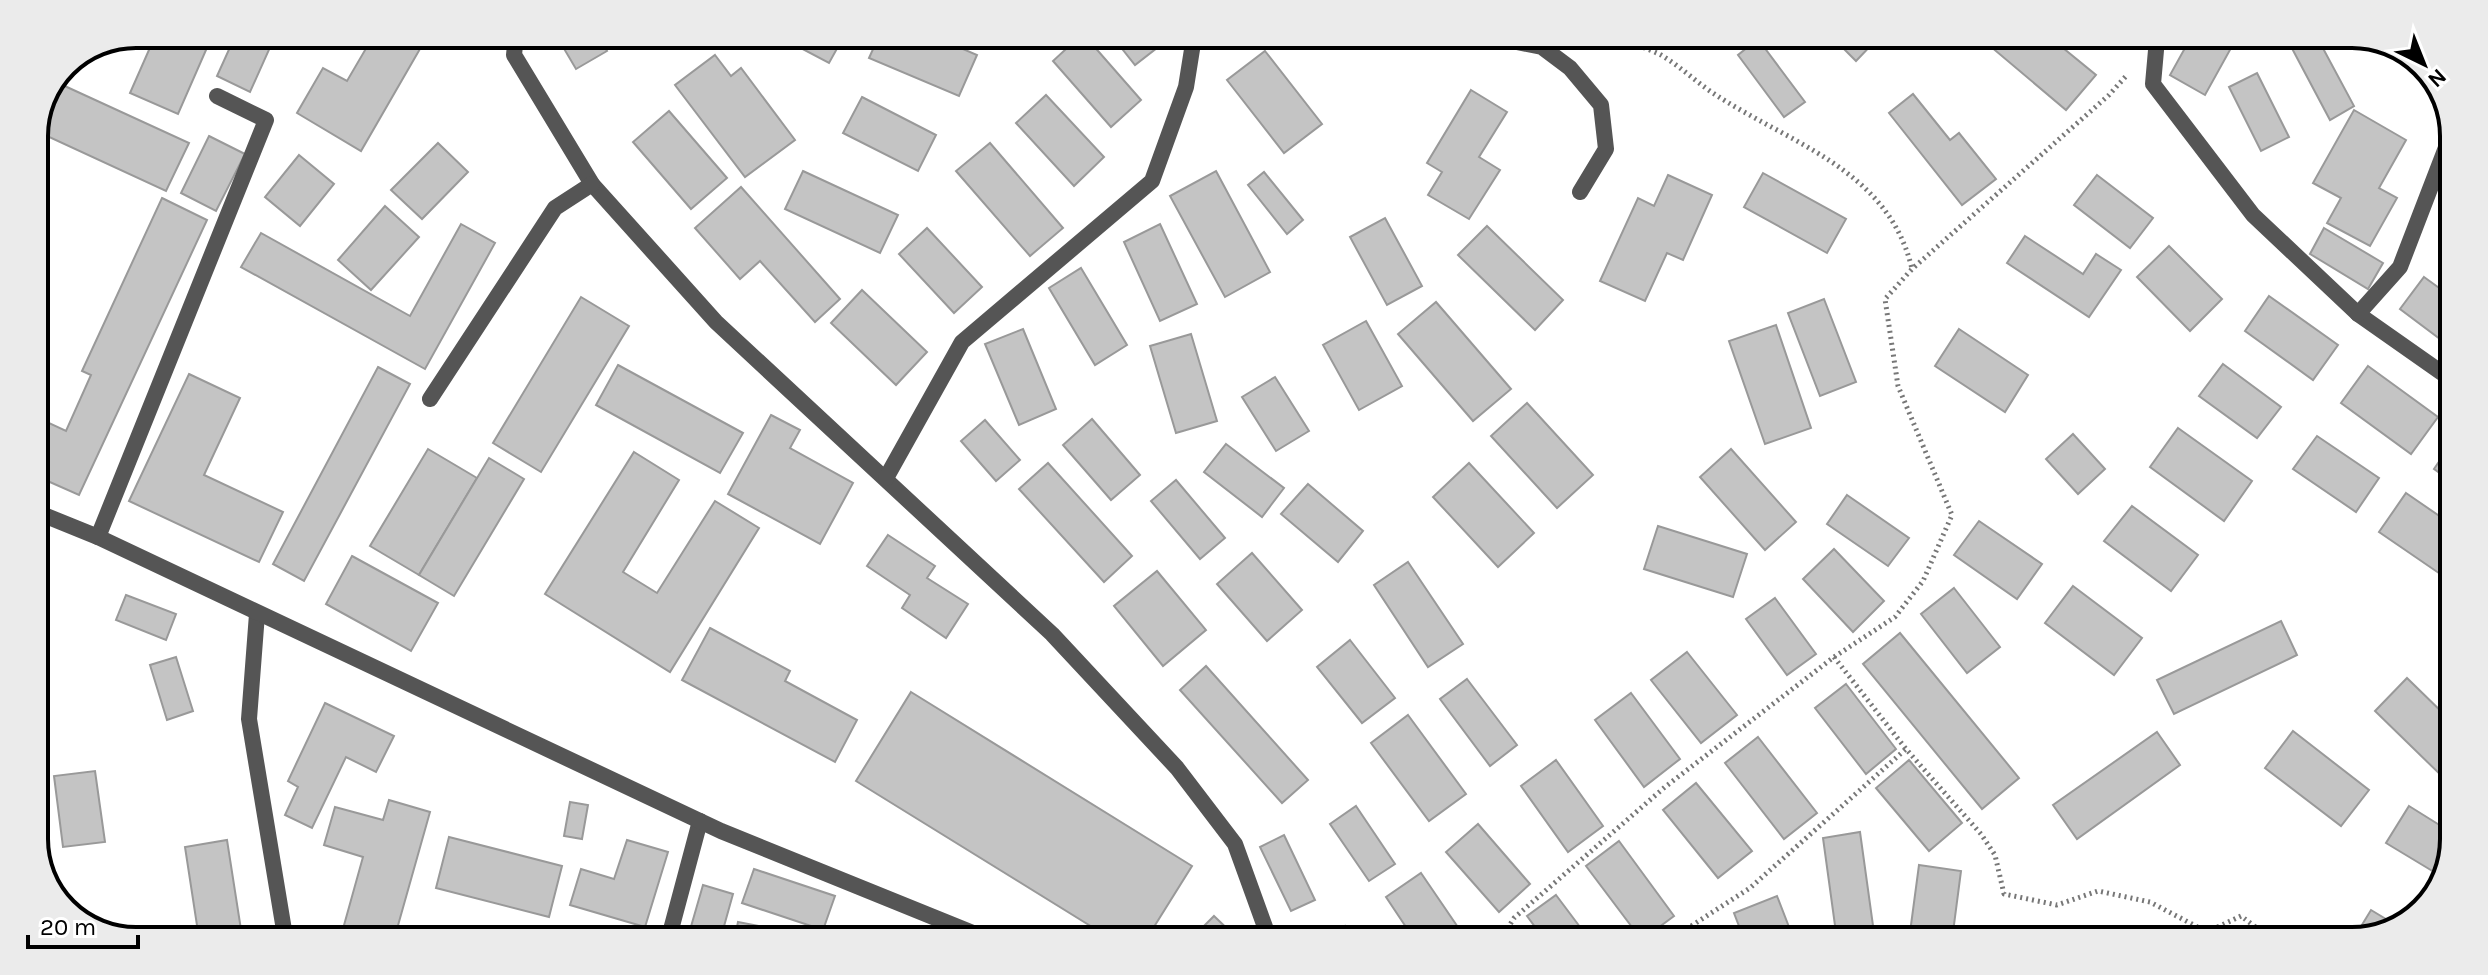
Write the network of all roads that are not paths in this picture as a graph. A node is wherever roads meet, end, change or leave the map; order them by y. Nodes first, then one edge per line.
1 (515, 48) edge
2 (1192, 48) edge
3 (1543, 48) edge
4 (2156, 48) edge
5 (217, 96) dead end
6 (2440, 163) edge
7 (592, 184) junction
8 (1580, 192) dead end
9 (2358, 314) junction
10 (2440, 372) edge
11 (430, 399) dead end
12 (886, 478) junction
13 (48, 517) edge
14 (98, 537) junction
15 (257, 614) junction
16 (700, 821) junction
17 (284, 927) edge
18 (672, 927) edge
19 (958, 927) edge
20 (1265, 927) edge

1 - 7 street
2 - 12 street
3 - 8 street
4 - 9 street
5 - 14 street
6 - 9 street
7 - 11 street
7 - 12 street
9 - 10 street
12 - 20 street
13 - 14 street
14 - 15 street
15 - 16 street
15 - 17 street
16 - 18 street
16 - 19 street

